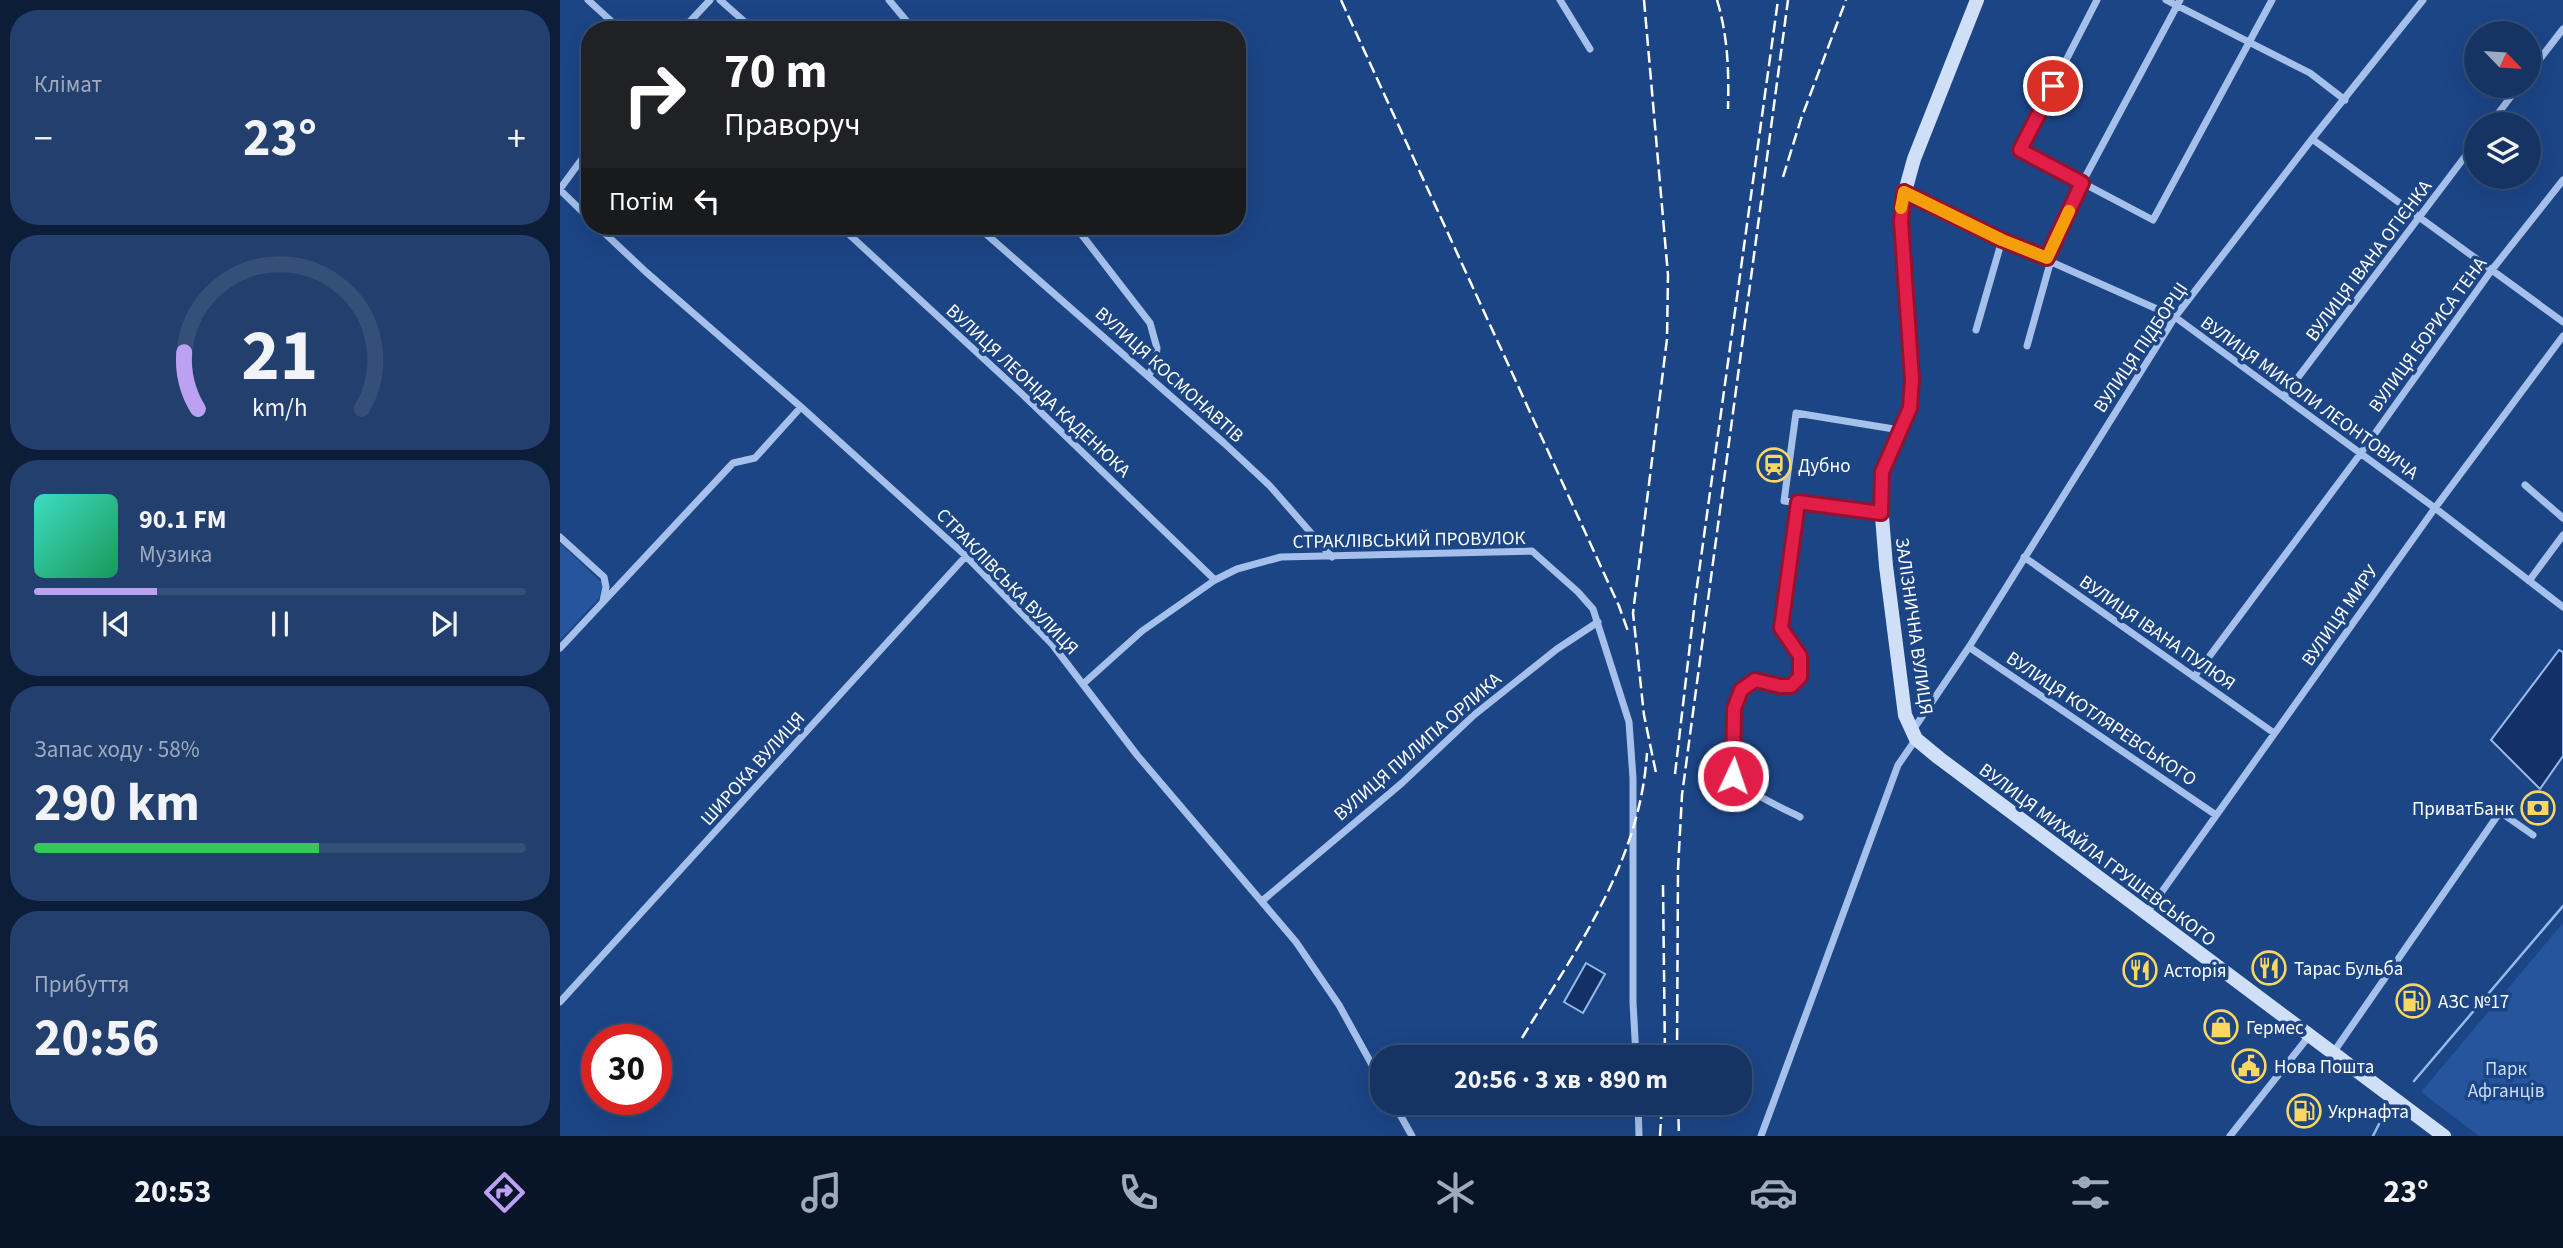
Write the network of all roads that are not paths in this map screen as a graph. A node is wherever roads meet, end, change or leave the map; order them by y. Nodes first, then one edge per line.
1 (588, 0) edge
2 (710, 0) edge
3 (720, 0) edge
4 (889, 0) edge
5 (1560, 0) edge
6 (1977, 0) edge
7 (2097, 0) edge
8 (2165, 0) edge
9 (2272, 0) edge
10 (2423, 0) edge
11 (2178, 2) edge
12 (611, 21) edge
13 (690, 21) edge
14 (744, 21) edge
15 (906, 21) edge
16 (2563, 29) edge
17 (2249, 41) junction
18 (1590, 49) dead end
19 (2541, 58) edge
20 (2510, 98) edge
21 (2345, 100) junction
22 (2499, 112) edge
23 (2312, 139) junction
24 (2464, 158) edge
25 (581, 161) edge
26 (2563, 180) edge
27 (2082, 183) junction
28 (560, 190) edge
29 (1904, 192) junction
30 (581, 210) edge
31 (2419, 217) junction
32 (607, 235) edge
33 (850, 235) edge
34 (987, 235) edge
35 (1082, 235) edge
36 (2002, 240) junction
37 (2049, 259) junction
38 (2491, 271) junction
39 (2175, 317) junction
40 (2563, 322) edge
41 (1976, 330) dead end
42 (2563, 336) edge
43 (2027, 346) dead end
44 (1149, 376) junction
45 (2284, 396) junction
46 (801, 407) junction
47 (1901, 430) junction
48 (2361, 453) junction
49 (2525, 485) dead end
50 (1798, 502) junction
51 (2434, 508) junction
52 (1881, 513) junction
53 (2563, 518) edge
54 (2563, 535) edge
55 (560, 537) edge
56 (966, 556) junction
57 (1332, 557) junction
58 (2024, 557) junction
59 (1214, 580) junction
60 (2529, 581) junction
61 (603, 602) junction
62 (2563, 607) edge
63 (1598, 622) junction
64 (1969, 647) junction
65 (560, 648) edge
66 (2194, 677) junction
67 (1083, 684) junction
68 (2274, 733) junction
69 (1914, 736) junction
70 (2216, 815) junction
71 (1800, 817) dead end
72 (2533, 835) dead end
73 (1262, 901) junction
74 (2146, 914) junction
75 (560, 1002) edge
76 (2309, 1036) junction
77 (1635, 1045) edge
78 (2333, 1054) junction
79 (1370, 1061) edge
80 (1400, 1115) edge
81 (1638, 1115) edge
82 (1412, 1136) edge
83 (1639, 1136) edge
84 (1761, 1136) edge
85 (2230, 1136) edge
86 (2444, 1136) edge

1 - 12 street
2 - 13 street
3 - 14 street
4 - 15 street
5 - 18 street
6 - 29 main road, ЗАЛІЗНИЧНА ВУЛИЦЯ
7 - 27 street
8 - 11 street
9 - 17 street
10 - 21 street, ВУЛИЦЯ ПІДБОРЦІ
11 - 17 street
11 - 27 street
16 - 19 street
17 - 21 street
17 - 27 street
20 - 22 street
21 - 23 street, ВУЛИЦЯ ПІДБОРЦІ
23 - 31 street
23 - 39 street, ВУЛИЦЯ ПІДБОРЦІ
24 - 31 street, ВУЛИЦЯ ІВАНА ОГІЄНКА
25 - 28 street
26 - 38 street, ВУЛИЦЯ БОРИСА ТЕНА
27 - 37 street
28 - 30 street
29 - 36 street, ВУЛИЦЯ МИКОЛИ ЛЕОНТОВИЧА
29 - 47 main road, ЗАЛІЗНИЧНА ВУЛИЦЯ
31 - 38 street
31 - 45 street, ВУЛИЦЯ ІВАНА ОГІЄНКА
32 - 46 street, СТРАКЛІВСЬКА ВУЛИЦЯ
33 - 59 street, ВУЛИЦЯ ЛЕОНІДА КАДЕНЮКА
34 - 44 street, ВУЛИЦЯ КОСМОНАВТІВ
35 - 44 street
36 - 37 street, ВУЛИЦЯ МИКОЛИ ЛЕОНТОВИЧА
36 - 41 street
37 - 39 street, ВУЛИЦЯ МИКОЛИ ЛЕОНТОВИЧА
37 - 43 street
38 - 40 street
38 - 48 street, ВУЛИЦЯ БОРИСА ТЕНА
39 - 45 street, ВУЛИЦЯ МИКОЛИ ЛЕОНТОВИЧА
39 - 58 street, ВУЛИЦЯ ПІДБОРЦІ
42 - 51 street, ВУЛИЦЯ МИРУ
44 - 57 street, ВУЛИЦЯ КОСМОНАВТІВ
45 - 48 street, ВУЛИЦЯ МИКОЛИ ЛЕОНТОВИЧА
46 - 56 street, СТРАКЛІВСЬКА ВУЛИЦЯ
46 - 61 street
47 - 50 street
47 - 52 main road, ЗАЛІЗНИЧНА ВУЛИЦЯ
48 - 51 street, ВУЛИЦЯ МИКОЛИ ЛЕОНТОВИЧА
48 - 66 street, ВУЛИЦЯ БОРИСА ТЕНА
49 - 53 street
50 - 52 street
50 - 71 street
51 - 60 street, ВУЛИЦЯ МИКОЛИ ЛЕОНТОВИЧА
51 - 68 street, ВУЛИЦЯ МИРУ
52 - 69 main road, ЗАЛІЗНИЧНА ВУЛИЦЯ
54 - 60 street
55 - 61 street
56 - 67 street, СТРАКЛІВСЬКА ВУЛИЦЯ
56 - 75 street, ШИРОКА ВУЛИЦЯ
57 - 59 street, СТРАКЛІВСЬКИЙ ПРОВУЛОК
57 - 63 street, СТРАКЛІВСЬКИЙ ПРОВУЛОК
58 - 64 street, ВУЛИЦЯ ПІДБОРЦІ
58 - 66 street, ВУЛИЦЯ ІВАНА ПУЛЮЯ
59 - 67 street, СТРАКЛІВСЬКИЙ ПРОВУЛОК
60 - 62 street, ВУЛИЦЯ МИКОЛИ ЛЕОНТОВИЧА
61 - 65 street
63 - 73 street, ВУЛИЦЯ ПИЛИПА ОРЛИКА
63 - 77 street, СТРАКЛІВСЬКИЙ ПРОВУЛОК
64 - 69 street, ВУЛИЦЯ ПІДБОРЦІ
64 - 70 street, ВУЛИЦЯ КОТЛЯРЕВСЬКОГО
66 - 68 street, ВУЛИЦЯ ІВАНА ПУЛЮЯ
67 - 73 street, СТРАКЛІВСЬКА ВУЛИЦЯ
68 - 70 street, ВУЛИЦЯ МИРУ
69 - 74 main road, ВУЛИЦЯ МИХАЙЛА ГРУШЕВСЬКОГО
69 - 84 street, ЗАЛІЗНИЧНА ВУЛИЦЯ
70 - 74 street, ВУЛИЦЯ МИРУ
72 - 78 street
73 - 79 street, СТРАКЛІВСЬКА ВУЛИЦЯ
74 - 76 main road, ВУЛИЦЯ МИХАЙЛА ГРУШЕВСЬКОГО
76 - 78 main road, ВУЛИЦЯ МИХАЙЛА ГРУШЕВСЬКОГО
76 - 85 street
78 - 86 main road, ВУЛИЦЯ МИХАЙЛА ГРУШЕВСЬКОГО
80 - 82 street
81 - 83 street

